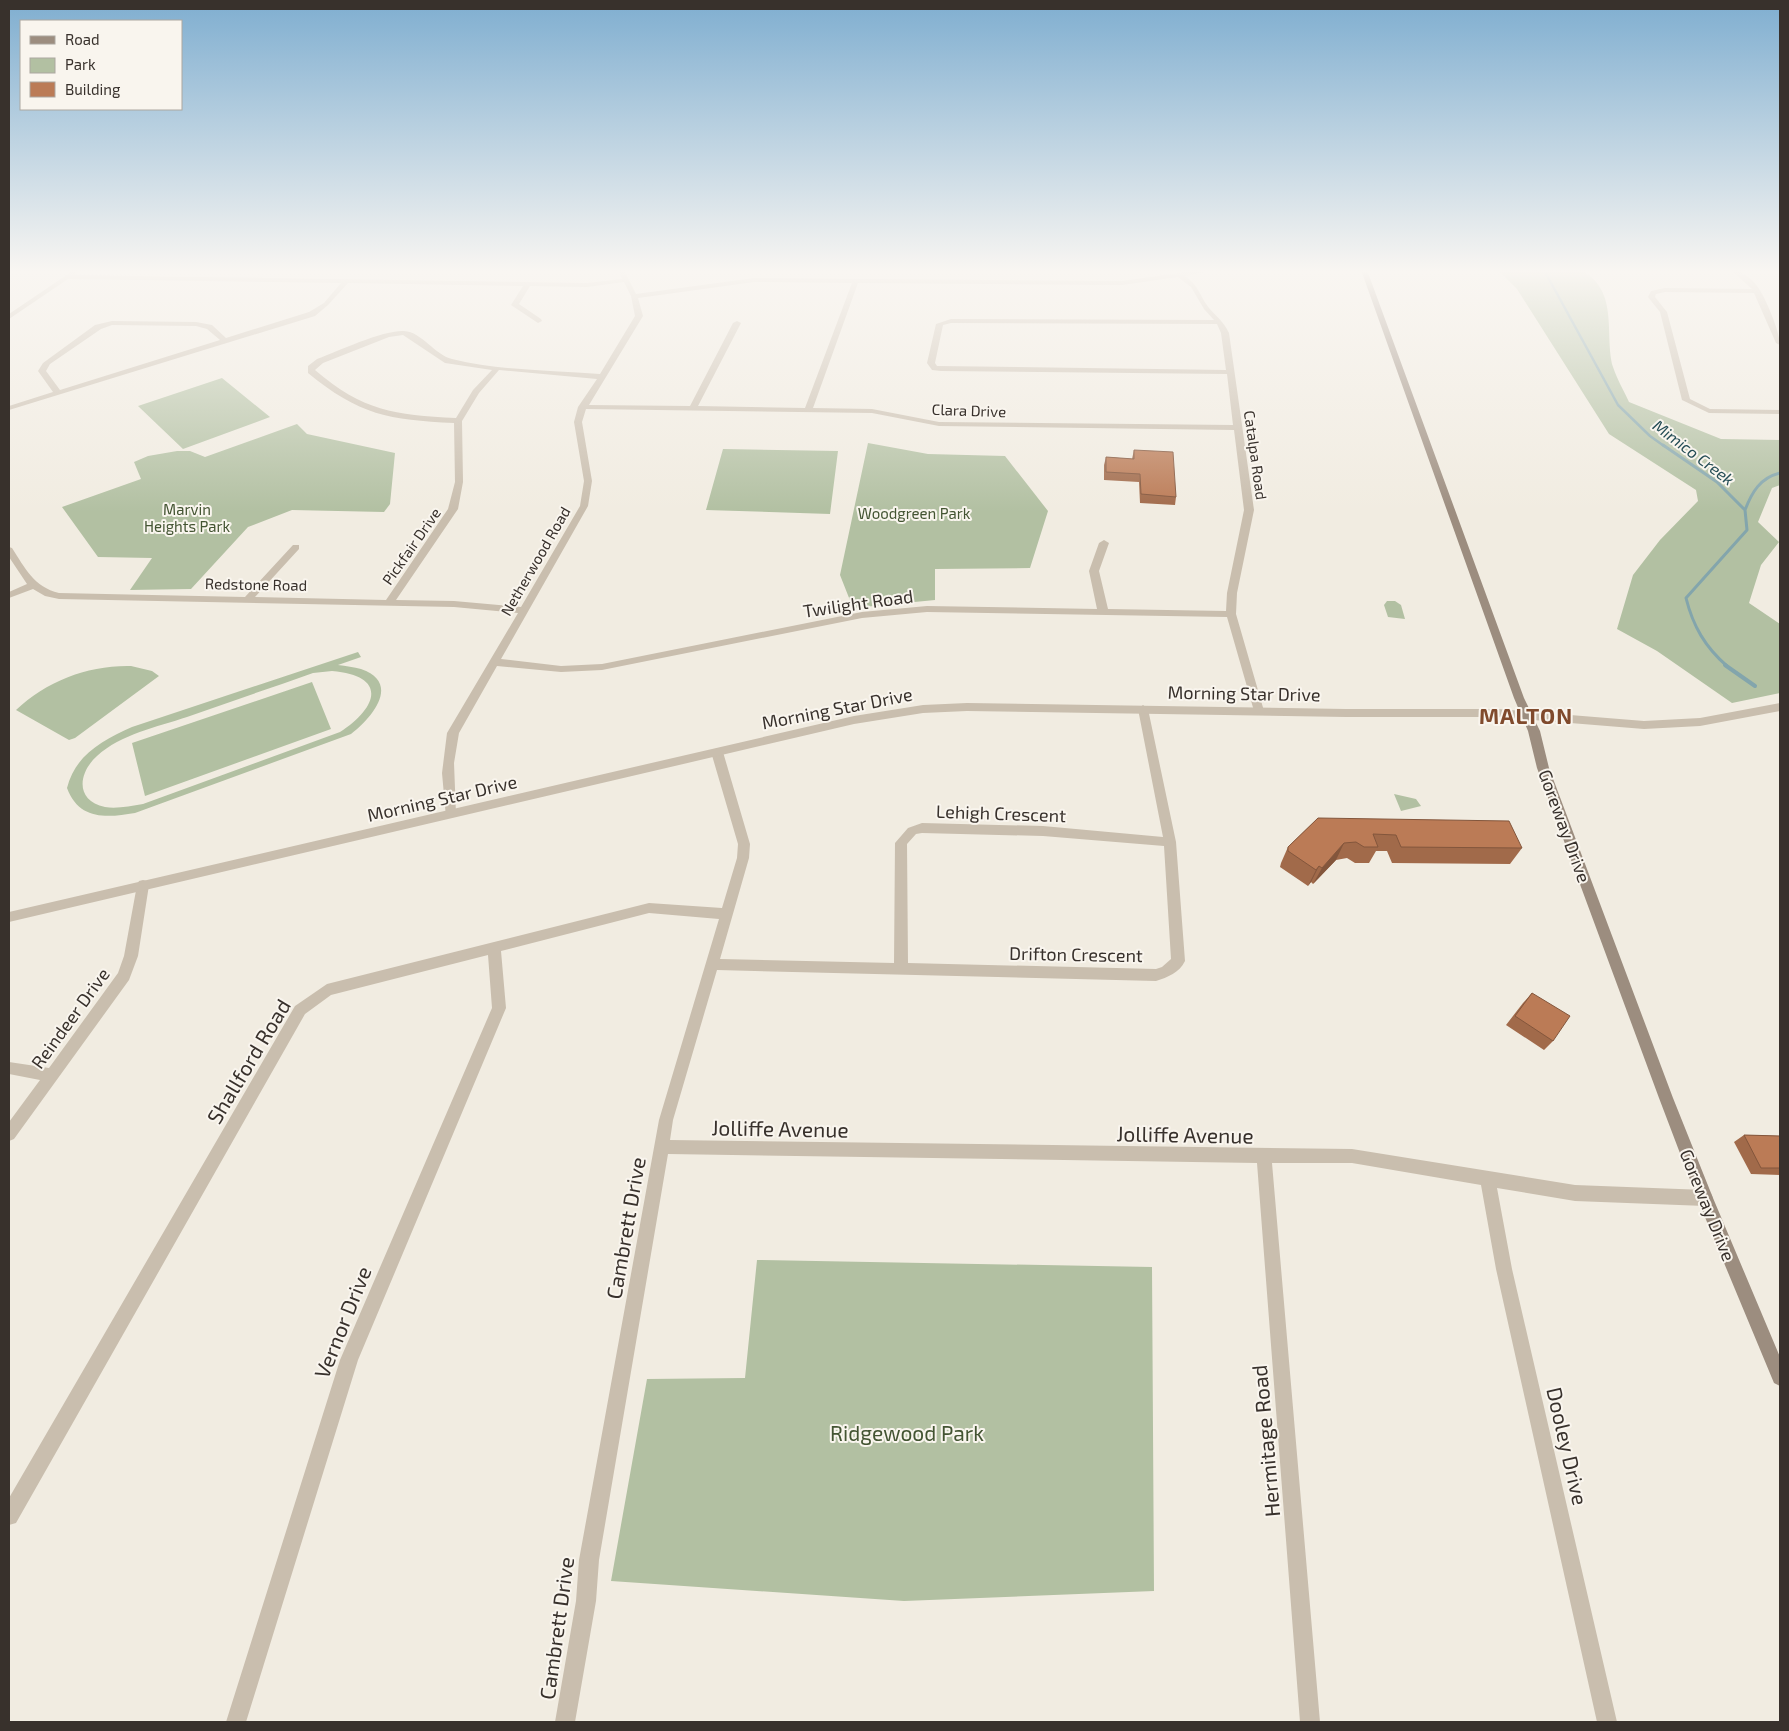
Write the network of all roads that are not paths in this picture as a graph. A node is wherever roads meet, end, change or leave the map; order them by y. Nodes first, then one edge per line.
1 (65, 351) edge
2 (194, 351) edge
3 (347, 351) edge
4 (433, 351) edge
5 (618, 351) edge
6 (723, 351) edge
7 (830, 351) edge
8 (934, 351) edge
9 (1227, 351) edge
10 (1393, 351) edge
11 (1673, 351) edge
12 (497, 368) junction
13 (1230, 372) junction
14 (602, 377) junction
15 (58, 393) junction
16 (582, 407) junction
17 (9, 408) edge
18 (693, 408) junction
19 (808, 410) junction
20 (1780, 412) edge
21 (458, 422) junction
22 (1237, 428) junction
23 (1104, 543) dead end
24 (296, 547) dead end
25 (9, 550) edge
26 (32, 586) junction
27 (9, 595) edge
28 (248, 599) junction
29 (389, 603) junction
30 (524, 610) junction
31 (1103, 611) junction
32 (1231, 614) junction
33 (494, 662) junction
34 (1780, 707) edge
35 (1143, 709) junction
36 (1259, 711) junction
37 (1526, 715) junction
38 (717, 752) junction
39 (450, 814) junction
40 (1170, 842) junction
41 (143, 885) junction
42 (726, 914) junction
43 (9, 917) edge
44 (494, 946) junction
45 (713, 964) junction
46 (901, 969) junction
47 (9, 1068) edge
48 (51, 1076) junction
49 (9, 1134) edge
50 (662, 1147) junction
51 (1264, 1156) junction
52 (1488, 1178) junction
53 (1704, 1198) junction
54 (1780, 1377) edge
55 (9, 1516) edge
56 (236, 1722) edge
57 (565, 1722) edge
58 (1310, 1722) edge
59 (1606, 1722) edge

1 - 15 street
2 - 15 street
3 - 21 street
4 - 12 street
5 - 14 street, Netherwood Road
6 - 18 street
7 - 19 street
8 - 13 street
9 - 13 street, Catalpa Road
10 - 37 main road, Goreway Drive
11 - 20 street
12 - 14 street
12 - 21 street
13 - 22 street, Catalpa Road
14 - 16 street, Netherwood Road
15 - 17 street
16 - 18 street, Clara Drive
16 - 30 street, Netherwood Road
18 - 19 street, Clara Drive
19 - 22 street, Clara Drive
21 - 29 street, Pickfair Drive
22 - 32 street, Catalpa Road
23 - 31 street
24 - 28 street
25 - 26 street
26 - 27 street
26 - 28 street, Redstone Road
28 - 29 street, Redstone Road
29 - 30 street, Redstone Road
30 - 33 street, Netherwood Road
31 - 32 street, Twilight Road
31 - 33 street, Twilight Road
32 - 36 street, Catalpa Road
33 - 39 street, Netherwood Road
34 - 37 street, Morning Star Drive
35 - 36 street, Morning Star Drive
35 - 38 street, Morning Star Drive
35 - 40 street, Drifton Crescent
36 - 37 street, Morning Star Drive
37 - 53 main road, Goreway Drive
38 - 39 street, Morning Star Drive
38 - 42 street, Cambrett Drive
39 - 41 street, Morning Star Drive
40 - 46 street, Drifton Crescent
40 - 46 street, Lehigh Crescent
41 - 43 street, Morning Star Drive
41 - 48 street, Reindeer Drive
42 - 44 street, Shallford Road
42 - 45 street, Cambrett Drive
44 - 55 street, Shallford Road
44 - 56 street, Vernor Drive
45 - 46 street, Drifton Crescent
45 - 50 street, Cambrett Drive
47 - 48 street
48 - 49 street, Reindeer Drive
50 - 51 street, Jolliffe Avenue
50 - 57 street, Cambrett Drive
51 - 52 street, Jolliffe Avenue
51 - 58 street, Hermitage Road
52 - 53 street, Jolliffe Avenue
52 - 59 street, Dooley Drive
53 - 54 main road, Goreway Drive

